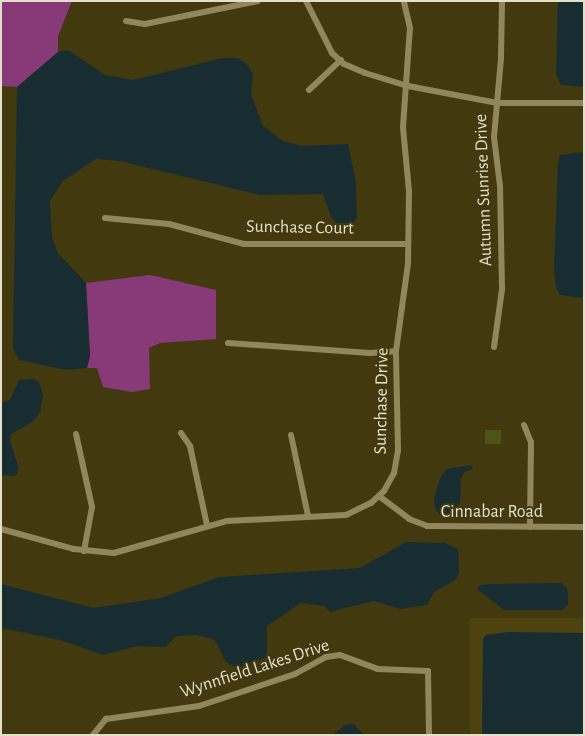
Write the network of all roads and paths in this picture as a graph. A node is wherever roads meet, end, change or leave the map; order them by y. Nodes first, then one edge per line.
1 (258, 1) edge
2 (306, 1) edge
3 (404, 1) edge
4 (502, 1) edge
5 (126, 22) dead end
6 (340, 60) junction
7 (408, 86) junction
8 (309, 90) dead end
9 (496, 103) junction
10 (584, 103) edge
11 (105, 218) dead end
12 (408, 244) junction
13 (228, 343) dead end
14 (494, 347) dead end
15 (396, 351) junction
16 (524, 425) dead end
17 (182, 433) dead end
18 (76, 434) dead end
19 (291, 435) dead end
20 (379, 496) junction
21 (308, 516) junction
22 (207, 525) junction
23 (584, 527) edge
24 (1, 528) edge
25 (530, 528) junction
26 (84, 551) junction
27 (93, 735) edge
28 (428, 735) edge

1 - 5 street
2 - 6 street
3 - 7 street, Sunchase Drive
4 - 9 street, Autumn Sunrise Drive
6 - 7 street
6 - 8 street
7 - 9 street
7 - 12 street, Sunchase Drive
9 - 10 street
9 - 14 street, Autumn Sunrise Drive
11 - 12 street, Sunchase Court
12 - 15 street, Sunchase Drive
13 - 15 street
15 - 20 street, Sunchase Drive
16 - 25 street
17 - 22 street
18 - 26 street
19 - 21 street
20 - 21 street, Sunchase Drive
20 - 25 street, Cinnabar Road
21 - 22 street, Sunchase Drive
22 - 26 street, Sunchase Drive
23 - 25 street, Cinnabar Road
24 - 26 street, Sunchase Drive
27 - 28 street, Wynnfield Lakes Drive

